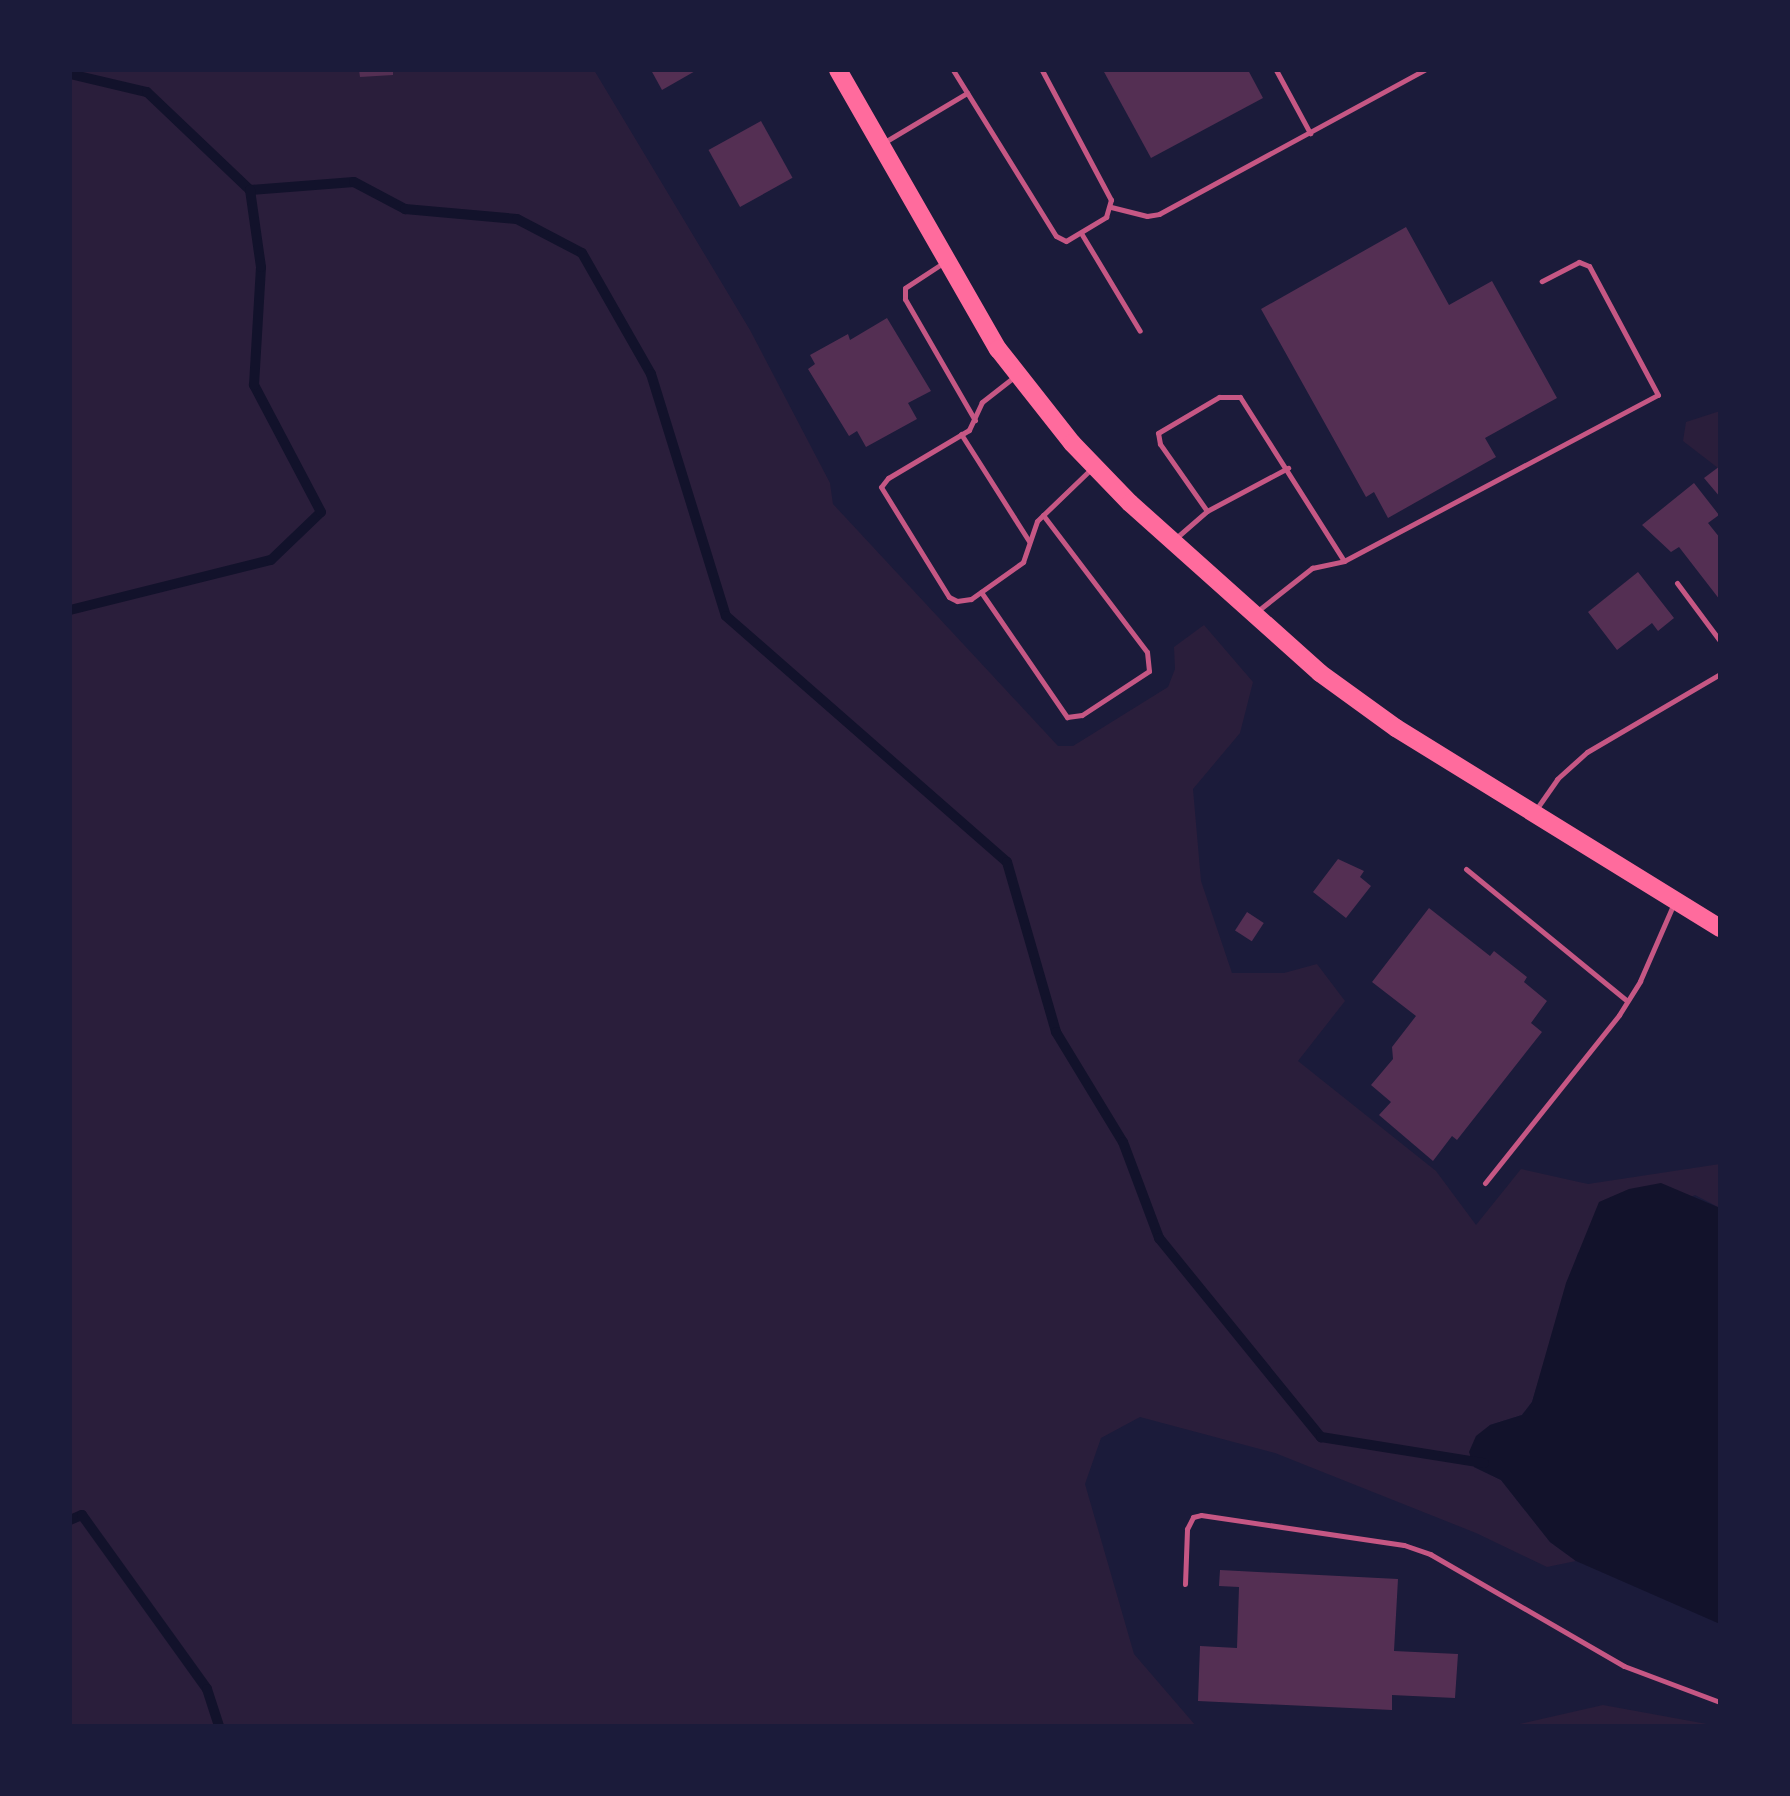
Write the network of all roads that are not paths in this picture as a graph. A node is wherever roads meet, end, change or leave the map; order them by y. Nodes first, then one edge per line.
1 (838, 70) edge
2 (953, 70) edge
3 (1042, 70) edge
4 (1276, 70) edge
5 (1424, 70) edge
6 (967, 93) junction
7 (1310, 133) junction
8 (881, 144) junction
9 (1111, 207) junction
10 (1081, 233) junction
11 (946, 261) junction
12 (1542, 281) dead end
13 (1140, 331) dead end
14 (1017, 374) junction
15 (975, 419) junction
16 (961, 435) junction
17 (1094, 466) junction
18 (1288, 468) junction
19 (1207, 511) junction
20 (1043, 515) junction
21 (1030, 542) junction
22 (1172, 542) junction
23 (1344, 561) junction
24 (1678, 583) dead end
25 (981, 592) junction
26 (1253, 615) junction
27 (1720, 641) edge
28 (1720, 674) edge
29 (1534, 813) junction
30 (1466, 869) dead end
31 (1675, 900) junction
32 (1720, 928) edge
33 (1627, 1001) junction
34 (1485, 1182) dead end
35 (1185, 1584) dead end
36 (1720, 1702) edge

1 - 8 main road
2 - 6 lane
3 - 9 lane
4 - 7 lane
5 - 7 lane
6 - 8 lane
6 - 10 lane
7 - 9 lane
8 - 11 main road
9 - 10 lane
10 - 13 lane
11 - 14 main road
11 - 15 lane
12 - 23 lane
14 - 15 lane
14 - 17 main road
15 - 16 lane
16 - 21 lane
16 - 25 lane
17 - 20 lane
17 - 22 main road
18 - 19 lane
18 - 19 lane
18 - 23 lane
19 - 22 lane
20 - 21 lane
20 - 25 lane
21 - 25 lane
22 - 26 main road
23 - 26 lane
24 - 27 lane
26 - 29 main road
28 - 29 lane
29 - 31 main road
30 - 33 lane
31 - 32 main road
31 - 33 lane
33 - 34 lane
35 - 36 lane

